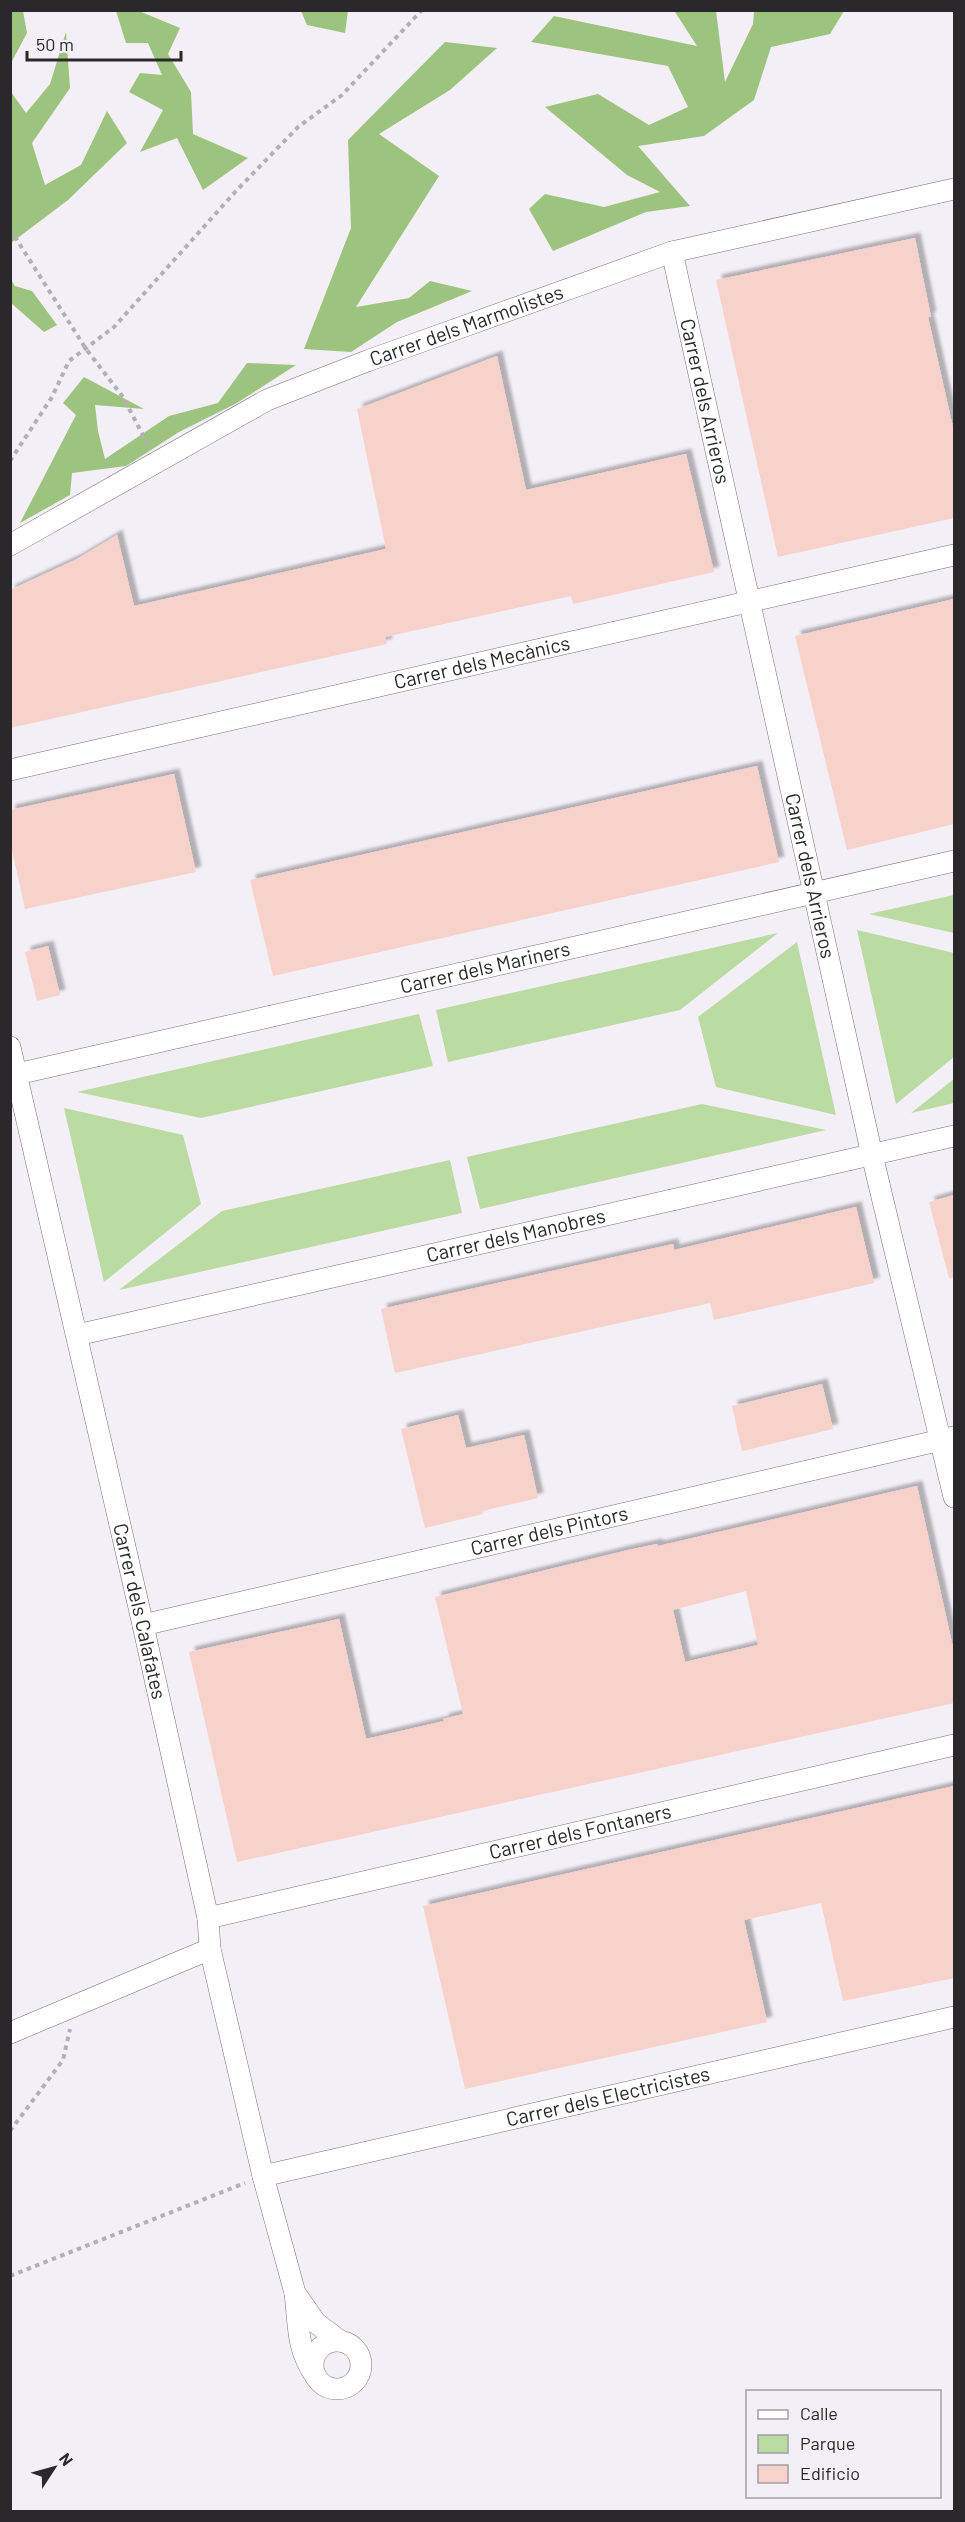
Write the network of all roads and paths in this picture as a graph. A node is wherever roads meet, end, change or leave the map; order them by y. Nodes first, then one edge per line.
1 (422, 10) edge
2 (954, 189) edge
3 (10, 229) edge
4 (672, 252) junction
5 (86, 349) junction
6 (10, 461) edge
7 (153, 464) junction
8 (10, 545) edge
9 (954, 555) edge
10 (750, 602) junction
11 (10, 770) edge
12 (954, 861) edge
13 (814, 893) junction
14 (10, 1047) edge
15 (17, 1074) junction
16 (954, 1136) edge
17 (872, 1155) junction
18 (77, 1335) junction
19 (948, 1438) edge
20 (954, 1497) edge
21 (143, 1625) junction
22 (954, 1745) edge
23 (208, 1918) junction
24 (210, 1949) junction
25 (77, 2006) junction
26 (954, 2017) edge
27 (10, 2033) edge
28 (10, 2131) edge
29 (262, 2176) junction
30 (10, 2276) edge
31 (295, 2293) junction
32 (340, 2340) junction
33 (315, 2377) junction

1 - 5 path
2 - 4 street, Carrer dels Marmolistes
3 - 5 path
4 - 7 street, Carrer dels Marmolistes
4 - 10 street, Carrer dels Arrieros
5 - 6 path
5 - 7 path
7 - 8 street, Carrer dels Marmolistes
9 - 10 street, Carrer dels Mecànics
10 - 11 street, Carrer dels Mecànics
10 - 13 street, Carrer dels Arrieros
12 - 13 street, Carrer dels Mariners
13 - 15 street, Carrer dels Mariners
13 - 17 street, Carrer dels Arrieros
14 - 15 street, Carrer dels Calafates
15 - 18 street, Carrer dels Calafates
16 - 17 street, Carrer dels Manobres
17 - 18 street, Carrer dels Manobres
17 - 19 street, Carrer dels Arrieros
18 - 21 street, Carrer dels Calafates
19 - 20 street, Carrer dels Arrieros
19 - 21 street, Carrer dels Pintors
21 - 23 street, Carrer dels Calafates
22 - 23 street, Carrer dels Fontaners
23 - 24 street, Carrer dels Calafates
24 - 25 street
24 - 29 street, Carrer dels Calafates
25 - 27 street
25 - 28 path
26 - 29 street, Carrer dels Electricistes
29 - 30 path
29 - 31 street, Carrer dels Calafates
31 - 32 street
31 - 33 street
32 - 33 street
32 - 33 street

